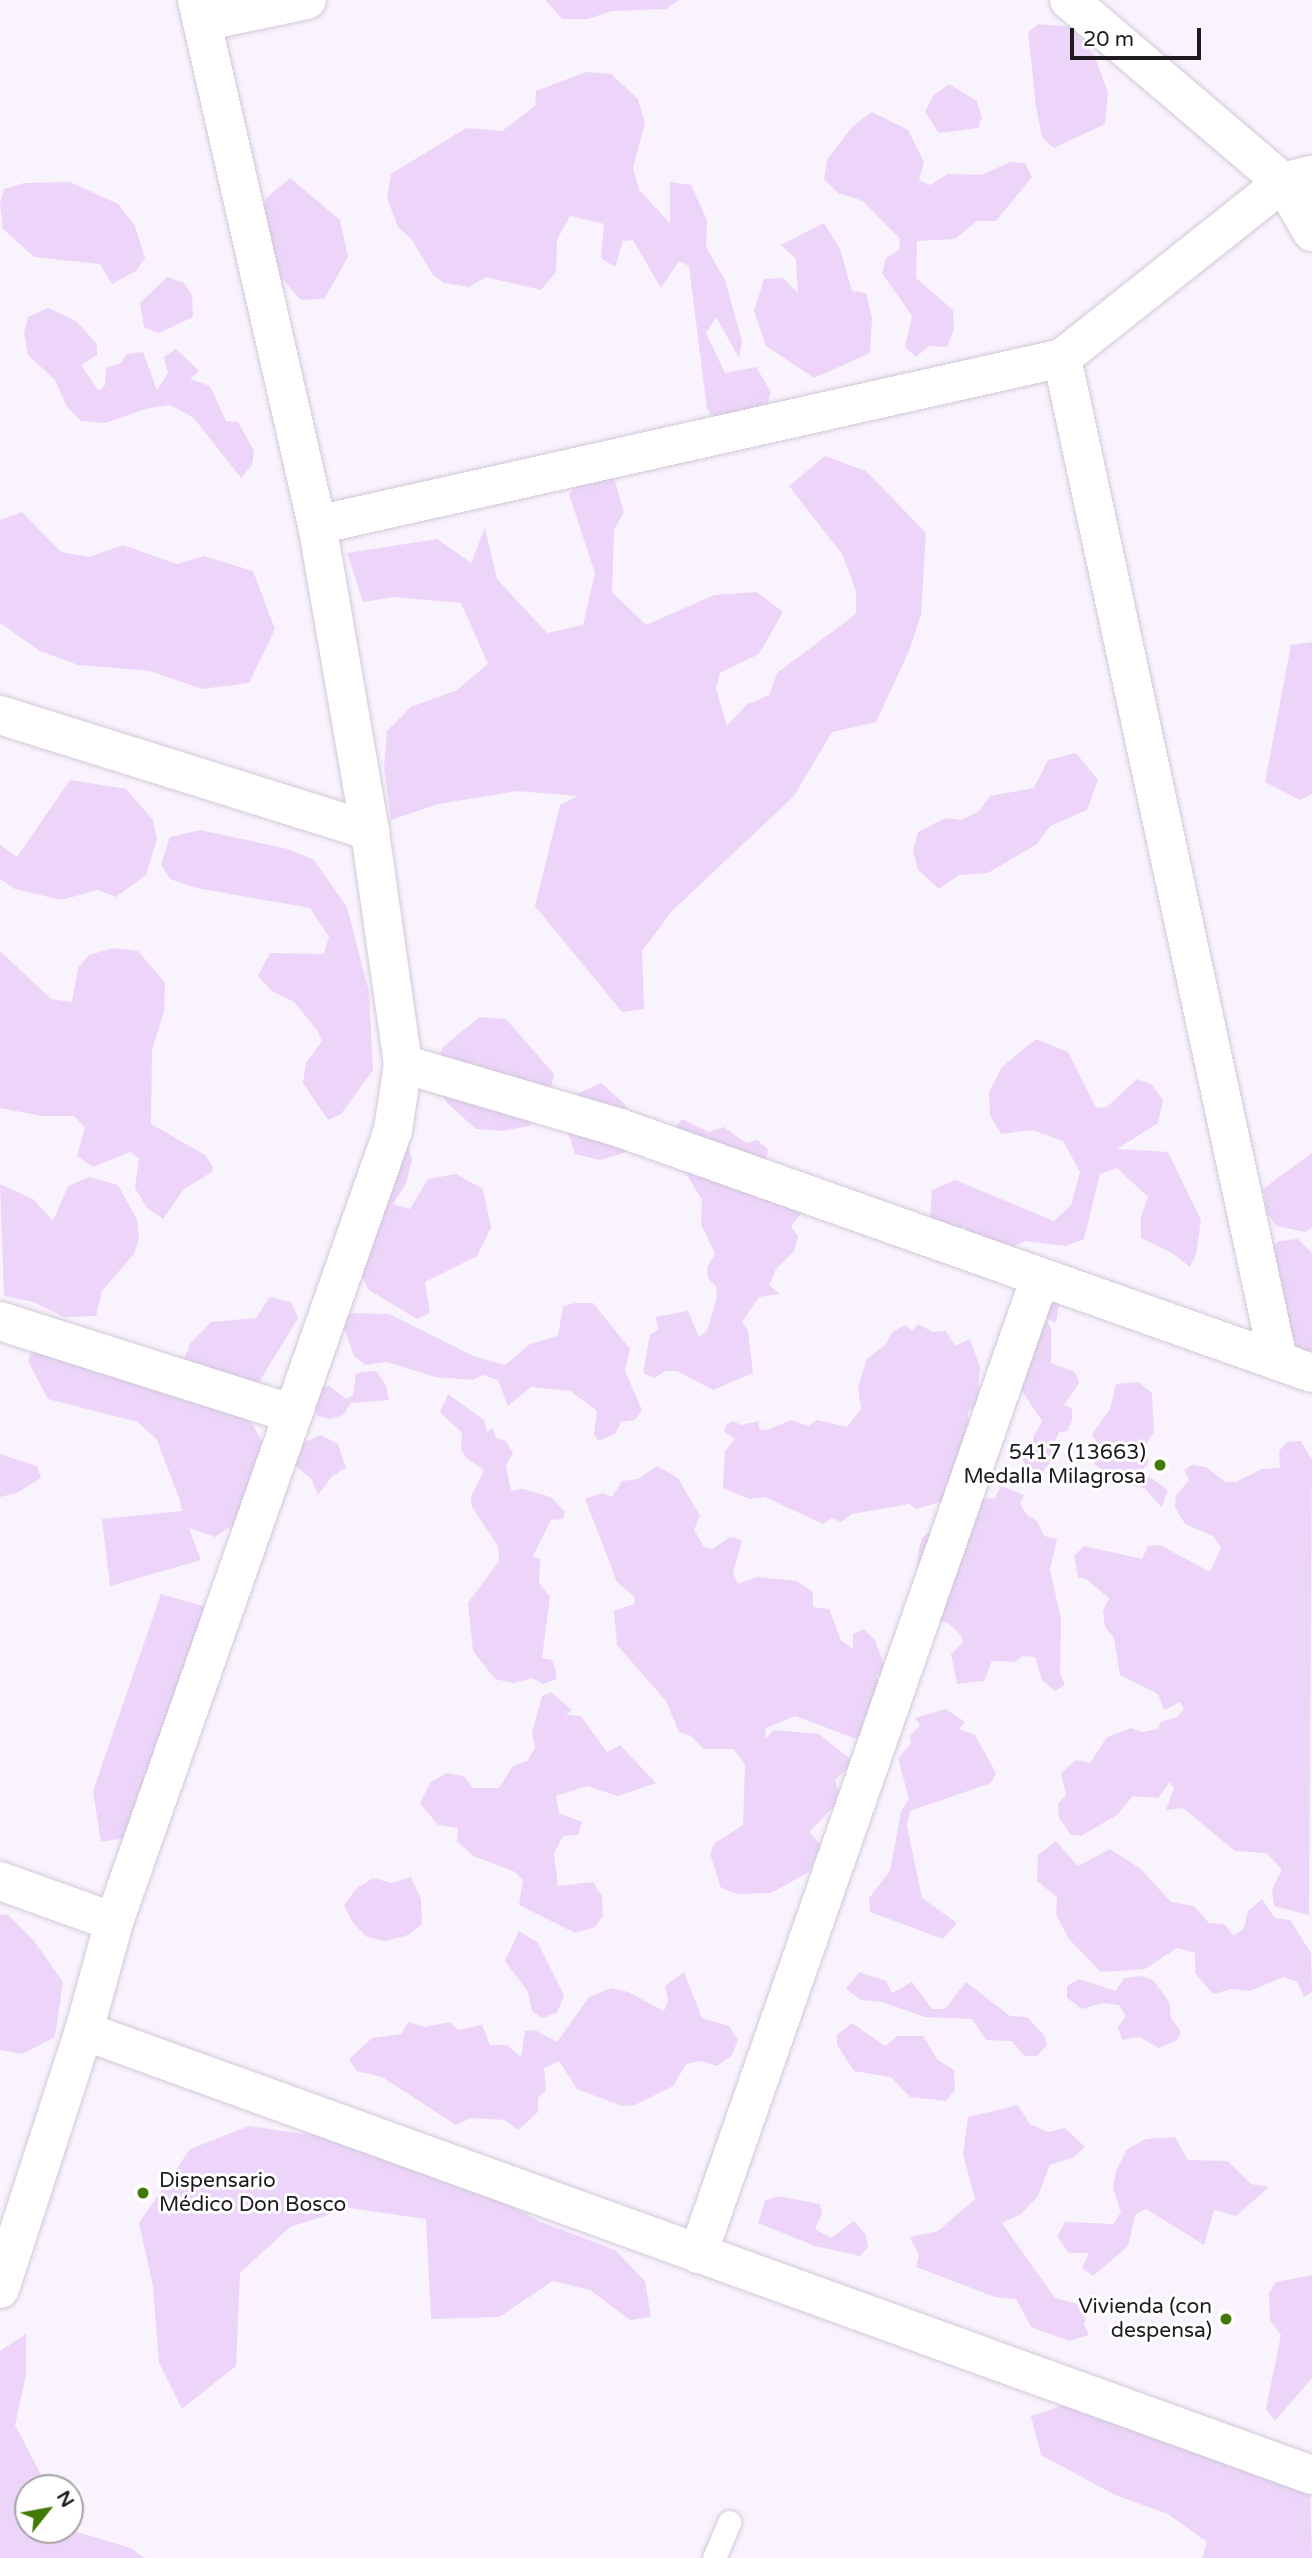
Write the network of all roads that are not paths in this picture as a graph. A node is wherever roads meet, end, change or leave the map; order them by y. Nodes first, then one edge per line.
1 (307, 0) edge
2 (1069, 0) edge
3 (200, 11) edge
4 (1297, 178) edge
5 (1312, 232) edge
6 (1062, 358) junction
7 (317, 525) junction
8 (0, 715) edge
9 (370, 831) junction
10 (403, 1064) junction
11 (1040, 1278) junction
12 (0, 1321) edge
13 (1295, 1367) edge
14 (293, 1414) junction
15 (0, 1881) edge
16 (114, 1922) junction
17 (84, 2031) junction
18 (698, 2254) junction
19 (0, 2290) edge
20 (1312, 2475) edge
21 (729, 2522) dead end
22 (714, 2558) edge

1 - 3 street
2 - 4 street
3 - 7 street
4 - 5 street
4 - 6 street
6 - 7 street
6 - 13 street
7 - 9 street
8 - 9 street
9 - 10 street
10 - 11 street
10 - 14 street
11 - 13 street
11 - 18 street
12 - 14 street
14 - 16 street
15 - 16 street
16 - 17 street
17 - 18 street
17 - 19 street
18 - 20 street
21 - 22 lane

